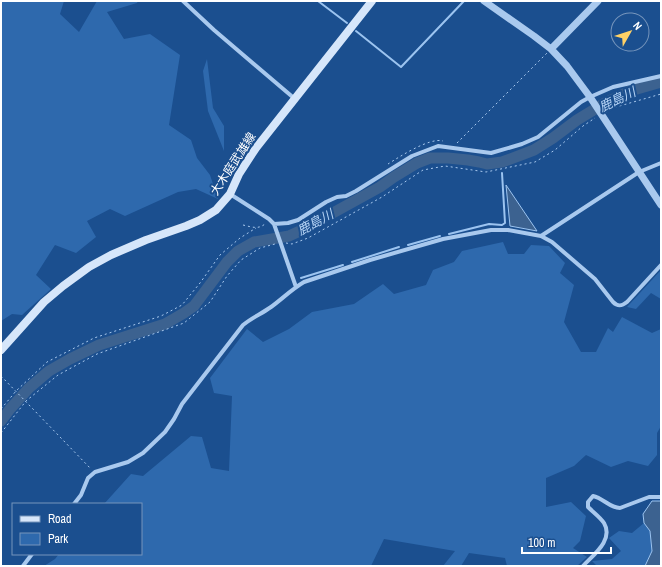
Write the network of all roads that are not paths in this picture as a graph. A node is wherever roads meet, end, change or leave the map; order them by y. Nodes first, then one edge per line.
1 (183, 1) edge
2 (372, 1) edge
3 (484, 1) edge
4 (598, 1) edge
5 (551, 49) junction
6 (661, 76) edge
7 (590, 97) junction
8 (295, 99) junction
9 (661, 163) edge
10 (639, 172) junction
11 (230, 194) junction
12 (661, 205) edge
13 (275, 225) junction
14 (541, 236) junction
15 (661, 265) edge
16 (296, 287) junction
17 (1, 350) edge
18 (661, 498) edge
19 (75, 503) edge
20 (31, 555) edge
21 (23, 566) edge
22 (583, 566) edge

1 - 8 street
2 - 8 main road, 大木庭武雄線
3 - 5 street
4 - 5 street
5 - 7 street
6 - 7 street
7 - 10 street
7 - 13 street
8 - 11 main road, 大木庭武雄線
9 - 10 street
10 - 12 street
10 - 14 street
11 - 13 street
11 - 17 main road, 大木庭武雄線
13 - 16 street
14 - 15 street
14 - 16 street
16 - 19 street
18 - 22 street
20 - 21 street

